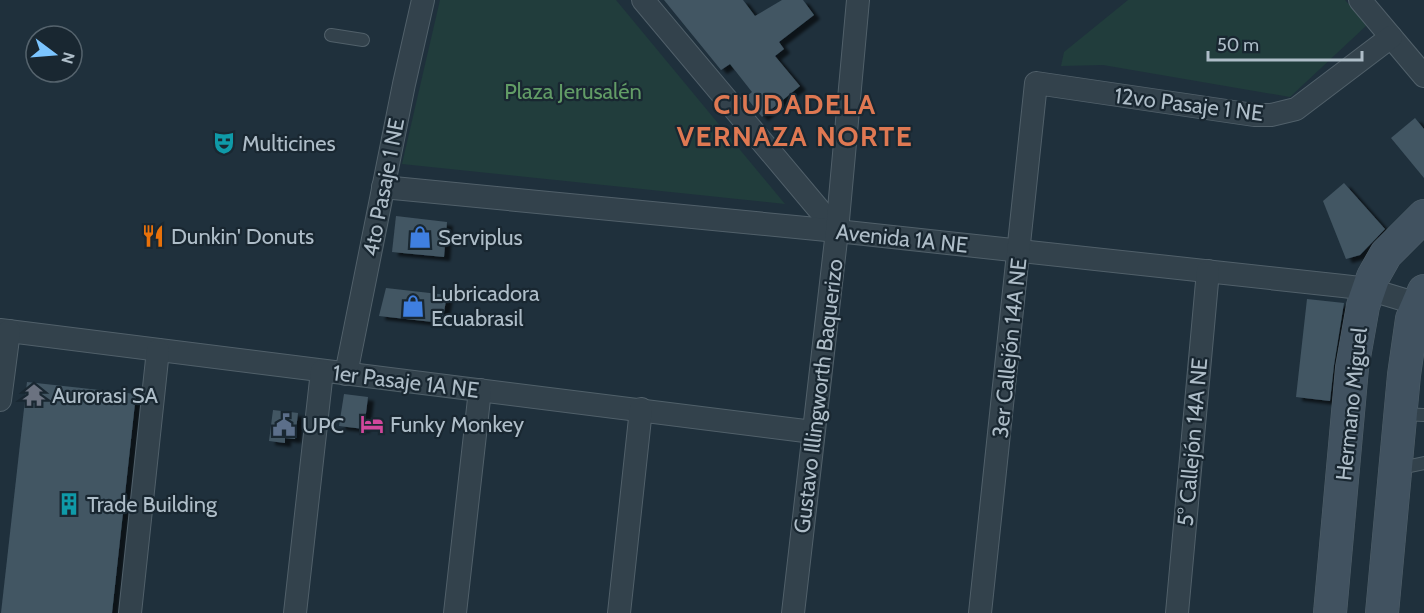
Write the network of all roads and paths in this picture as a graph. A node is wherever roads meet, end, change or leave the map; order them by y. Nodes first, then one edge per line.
1 (423, 0) edge
2 (643, 0) edge
3 (858, 0) edge
4 (1360, 0) edge
5 (331, 35) dead end
6 (1391, 37) junction
7 (363, 40) dead end
8 (1424, 76) edge
9 (1036, 83) joint
10 (383, 186) junction
11 (1424, 216) edge
12 (837, 231) junction
13 (1019, 251) junction
14 (1208, 271) junction
15 (1368, 289) junction
16 (1421, 297) edge
17 (4, 330) edge
18 (158, 350) junction
19 (322, 371) junction
20 (346, 374) junction
21 (480, 390) junction
22 (0, 400) edge
23 (641, 410) junction
24 (1412, 414) edge
25 (813, 432) junction
26 (1410, 466) edge
27 (130, 613) edge
28 (295, 613) edge
29 (455, 613) edge
30 (619, 613) edge
31 (793, 613) edge
32 (980, 613) edge
33 (1177, 613) edge
34 (1330, 613) edge
35 (1382, 613) edge

1 - 10 street, 4to Pasaje 1 NE
2 - 12 street
3 - 12 street, Gustavo Illingworth Baquerizo
4 - 6 street
5 - 7 lane
6 - 8 street
6 - 9 street, 12vo Pasaje 1 NE
9 - 13 street, 3er Callejón 14A NE
10 - 12 street, Avenida 1A NE
10 - 20 street, 4to Pasaje 1 NE
11 - 15 street, Hermano Miguel
12 - 13 street, Avenida 1A NE
12 - 25 street, Gustavo Illingworth Baquerizo
13 - 14 street, Avenida 1A NE
13 - 32 street, 3er Callejón 14A NE
14 - 15 street, Avenida 1A NE
14 - 33 street, 5° Callejón 14A NE
15 - 16 street, Avenida 1A NE
15 - 34 street, Hermano Miguel
16 - 24 street
17 - 18 street, 1er Pasaje 1A NE
17 - 22 street
18 - 19 street, 1er Pasaje 1A NE
18 - 27 street
19 - 20 street, 1er Pasaje 1A NE
19 - 28 street
20 - 21 street, 1er Pasaje 1A NE
21 - 23 street, 1er Pasaje 1A NE
21 - 29 street
23 - 25 street, 1er Pasaje 1A NE
23 - 30 street
24 - 26 street
25 - 31 street, Gustavo Illingworth Baquerizo
26 - 35 street

